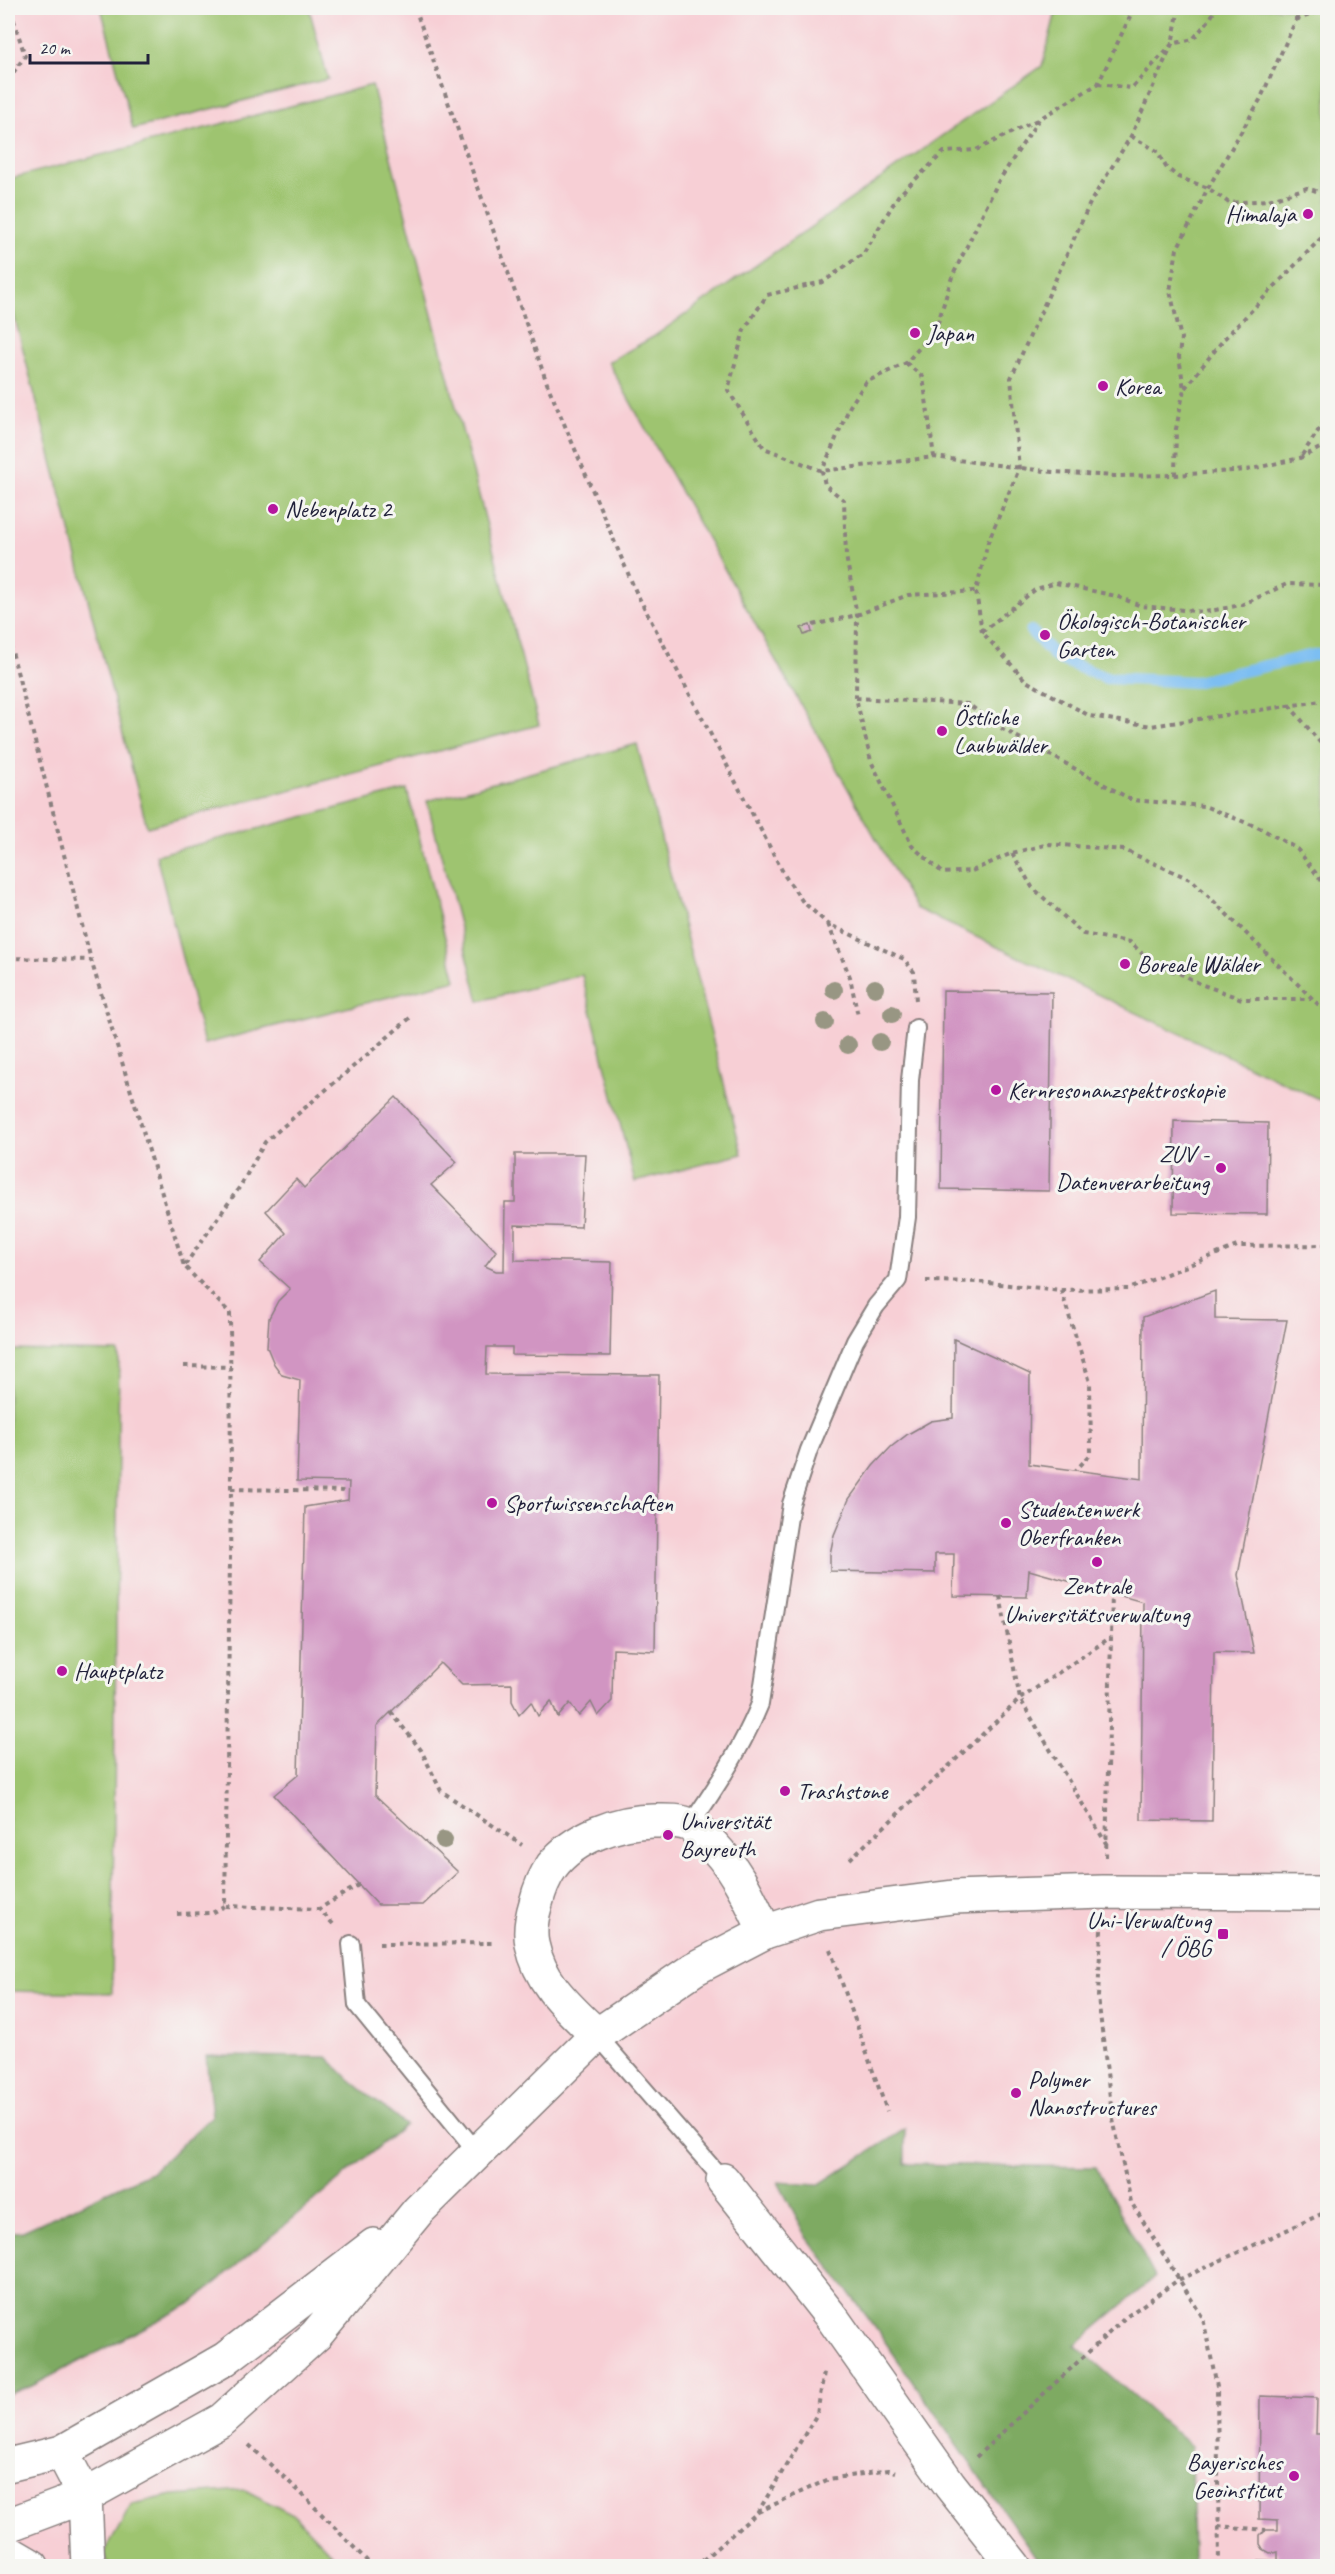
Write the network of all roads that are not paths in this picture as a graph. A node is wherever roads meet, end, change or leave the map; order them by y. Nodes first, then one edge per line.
1 (916, 1028) road end
2 (690, 1825) junction
3 (1328, 1893) edge
4 (765, 1932) junction
5 (351, 1944) road end
6 (597, 2035) junction
7 (477, 2152) junction
8 (723, 2180) joint
9 (418, 2211) junction
10 (62, 2452) junction
11 (8, 2465) edge
12 (86, 2496) junction
13 (8, 2525) edge
14 (8, 2552) edge
15 (32, 2566) edge
16 (87, 2566) edge
17 (1014, 2566) edge

1 - 2 lane
2 - 4 street
2 - 6 street
3 - 4 street
4 - 6 street
5 - 7 lane
6 - 7 street
6 - 8 lane
7 - 9 street
8 - 17 street
9 - 10 street
9 - 12 street
10 - 11 street
10 - 12 street
12 - 13 street
12 - 16 street
14 - 15 street

